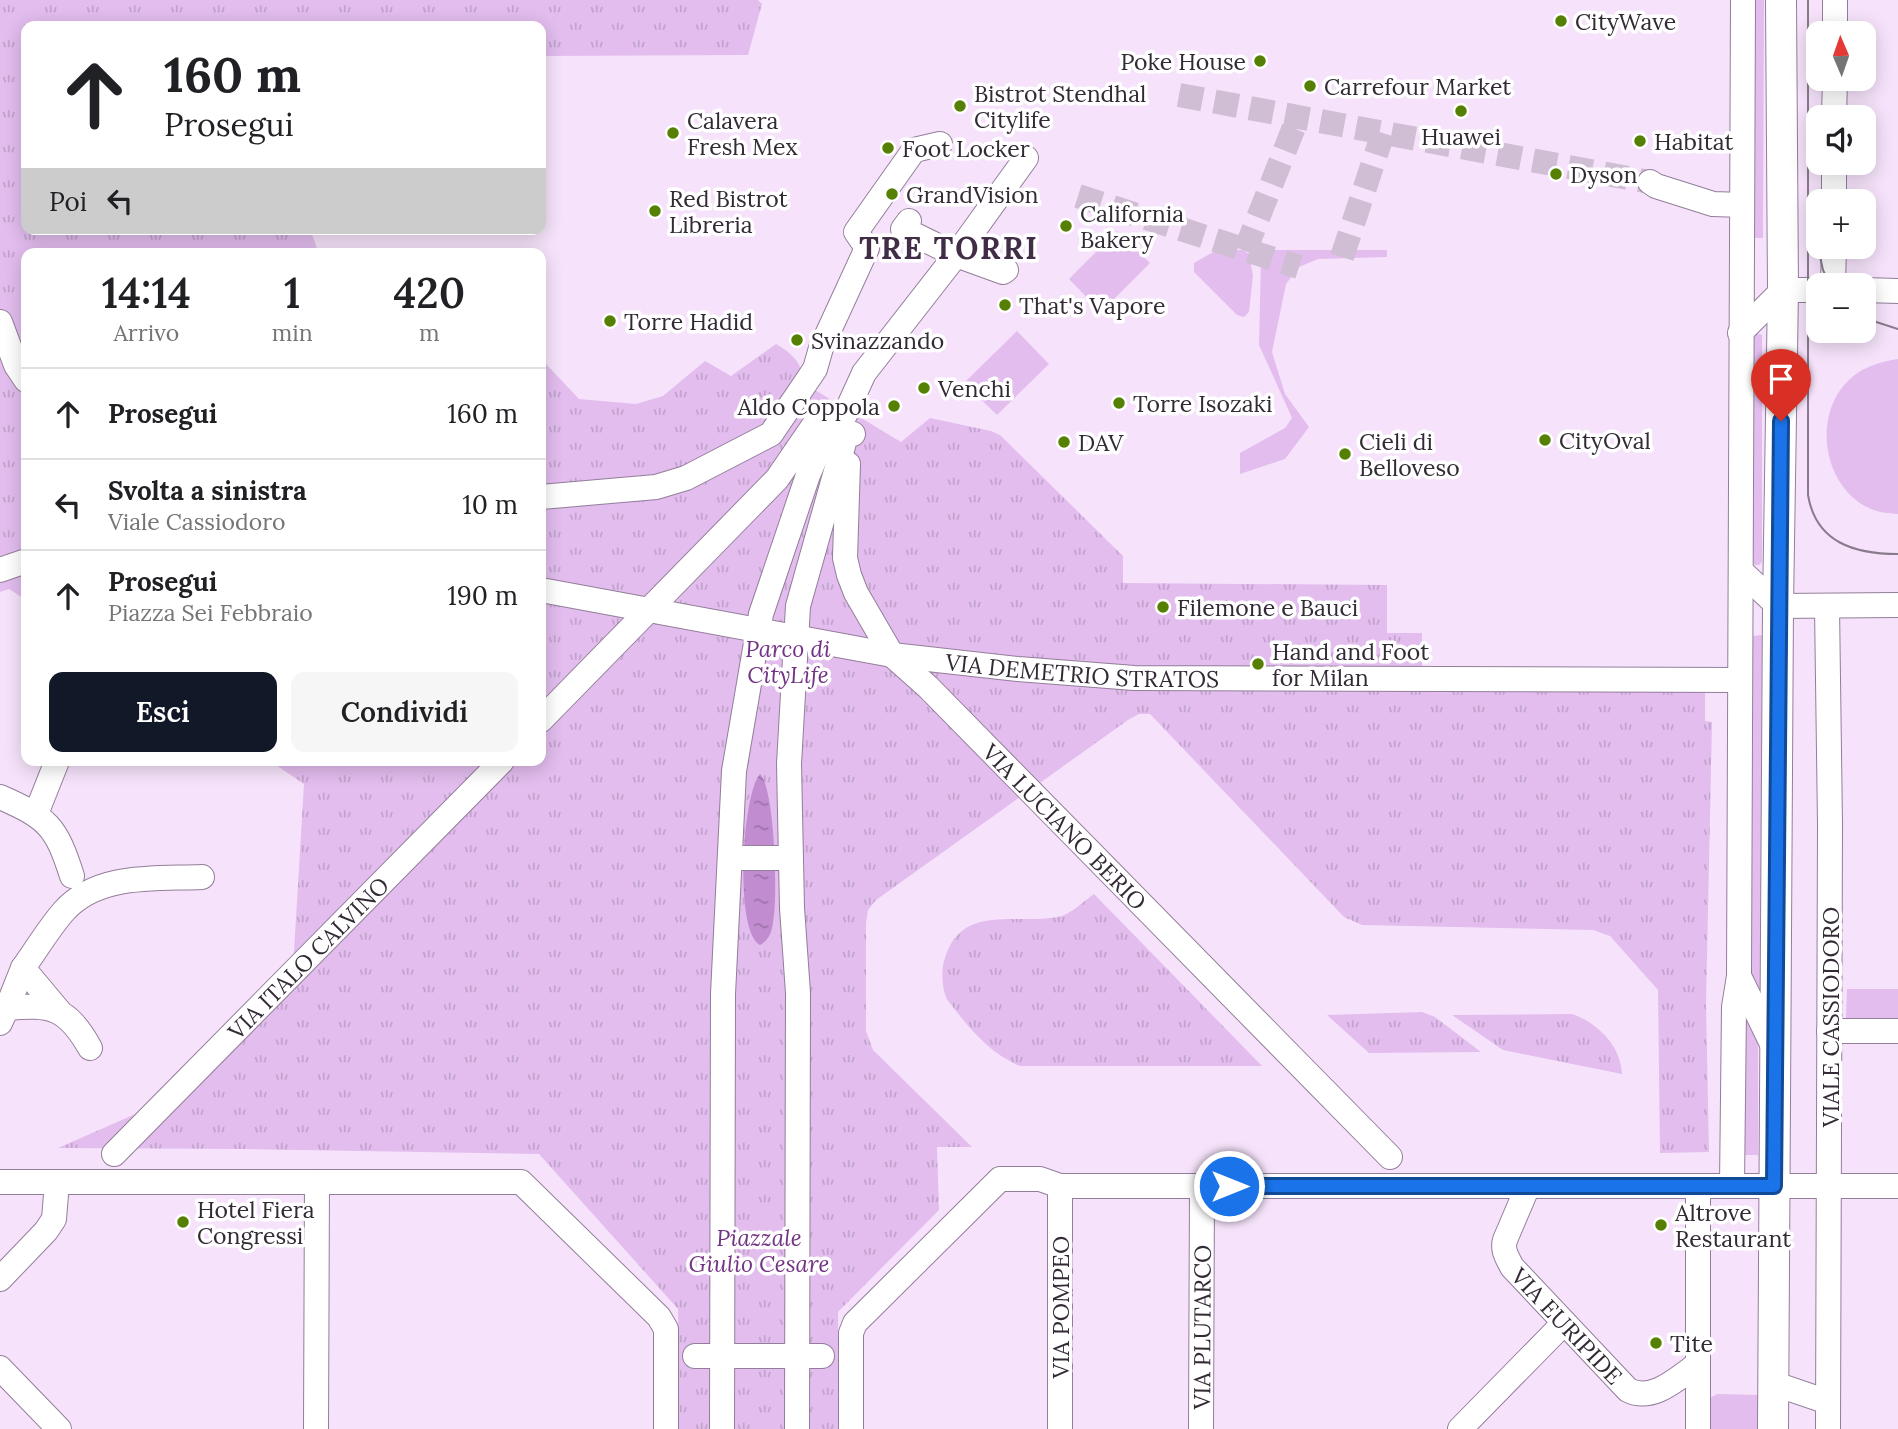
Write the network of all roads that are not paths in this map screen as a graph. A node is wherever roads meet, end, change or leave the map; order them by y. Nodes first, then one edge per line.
1 (1743, 0) edge
2 (1781, 0) edge
3 (1835, 0) edge
4 (1835, 21) edge
5 (940, 144) dead end
6 (1026, 158) dead end
7 (1650, 183) tunnel mouth
8 (1742, 205) junction
9 (909, 221) dead end
10 (956, 255) junction
11 (1006, 270) dead end
12 (1783, 290) junction
13 (1806, 290) edge
14 (1876, 290) edge
15 (1898, 291) edge
16 (0, 322) edge
17 (1740, 333) junction
18 (21, 372) edge
19 (840, 434) junction
20 (546, 497) edge
21 (21, 563) edge
22 (0, 570) edge
23 (1741, 571) junction
24 (546, 591) edge
25 (1898, 605) edge
26 (1778, 606) junction
27 (1827, 606) junction
28 (650, 609) junction
29 (752, 628) junction
30 (801, 638) junction
31 (892, 655) junction
32 (1738, 680) junction
33 (546, 715) edge
34 (55, 766) edge
35 (497, 766) edge
36 (0, 797) edge
37 (36, 814) junction
38 (737, 858) junction
39 (783, 858) junction
40 (202, 877) dead end
41 (82, 882) junction
42 (23, 968) junction
43 (1739, 976) junction
44 (59, 1011) junction
45 (4, 1016) edge
46 (1829, 1031) junction
47 (1898, 1031) edge
48 (90, 1048) dead end
49 (1775, 1050) junction
50 (114, 1154) dead end
51 (1390, 1157) dead end
52 (0, 1182) edge
53 (57, 1182) junction
54 (317, 1182) junction
55 (1060, 1186) junction
56 (1202, 1186) junction
57 (1528, 1186) junction
58 (1698, 1186) junction
59 (1732, 1186) junction
60 (1774, 1186) junction
61 (1828, 1186) junction
62 (1898, 1186) edge
63 (0, 1279) edge
64 (1564, 1323) junction
65 (695, 1356) dead end
66 (722, 1356) junction
67 (796, 1356) junction
68 (822, 1356) dead end
69 (1698, 1364) junction
70 (0, 1368) edge
71 (1772, 1383) junction
72 (1828, 1402) junction
73 (59, 1429) edge
74 (316, 1429) edge
75 (666, 1429) edge
76 (722, 1429) edge
77 (796, 1429) edge
78 (851, 1429) edge
79 (1060, 1429) edge
80 (1201, 1429) edge
81 (1460, 1429) edge
82 (1698, 1429) edge
83 (1773, 1429) edge
84 (1828, 1429) edge

1 - 8 street
2 - 12 main road
3 - 4 street
5 - 20 street
6 - 10 street
7 - 8 street
8 - 17 street
9 - 10 street
10 - 11 street
10 - 19 street
12 - 13 street
12 - 17 street
12 - 26 main road
14 - 15 street
16 - 18 street
17 - 23 street
19 - 28 street
19 - 29 street
19 - 30 street
19 - 31 street, VIA LUCIANO BERIO
21 - 22 street
23 - 26 street
23 - 32 street
24 - 28 street
25 - 27 street
26 - 27 street
26 - 49 main road
27 - 46 street, VIALE CASSIODORO
28 - 29 street
28 - 33 street
29 - 30 street, VIA DEMETRIO STRATOS
29 - 38 street
30 - 31 street, VIA DEMETRIO STRATOS
30 - 39 street
31 - 32 street, VIA DEMETRIO STRATOS
31 - 51 street, VIA LUCIANO BERIO
32 - 43 street
34 - 37 street
35 - 50 street, VIA ITALO CALVINO
36 - 37 street
37 - 41 street
38 - 39 street
38 - 66 street
39 - 67 street
40 - 41 street
41 - 42 street
42 - 44 street
42 - 45 street
43 - 49 street
43 - 59 street
44 - 45 street
44 - 48 street
46 - 47 street
46 - 61 street, VIALE CASSIODORO
49 - 60 main road
52 - 53 street
53 - 54 street
53 - 63 street
54 - 74 street
54 - 75 street
55 - 56 street
55 - 78 street
55 - 79 street, VIA POMPEO
56 - 57 street
56 - 80 street, VIA PLUTARCO
57 - 58 street
57 - 64 street, VIA EURIPIDE
58 - 59 street
58 - 69 street
59 - 60 street
60 - 61 street
60 - 71 main road
61 - 62 street
61 - 72 street, VIALE CASSIODORO
64 - 69 street, VIA EURIPIDE
64 - 81 street
65 - 66 street
66 - 67 street
66 - 76 street
67 - 68 street
67 - 77 street
69 - 82 street
70 - 73 street
71 - 72 street
71 - 83 main road
72 - 84 street, VIALE CASSIODORO

